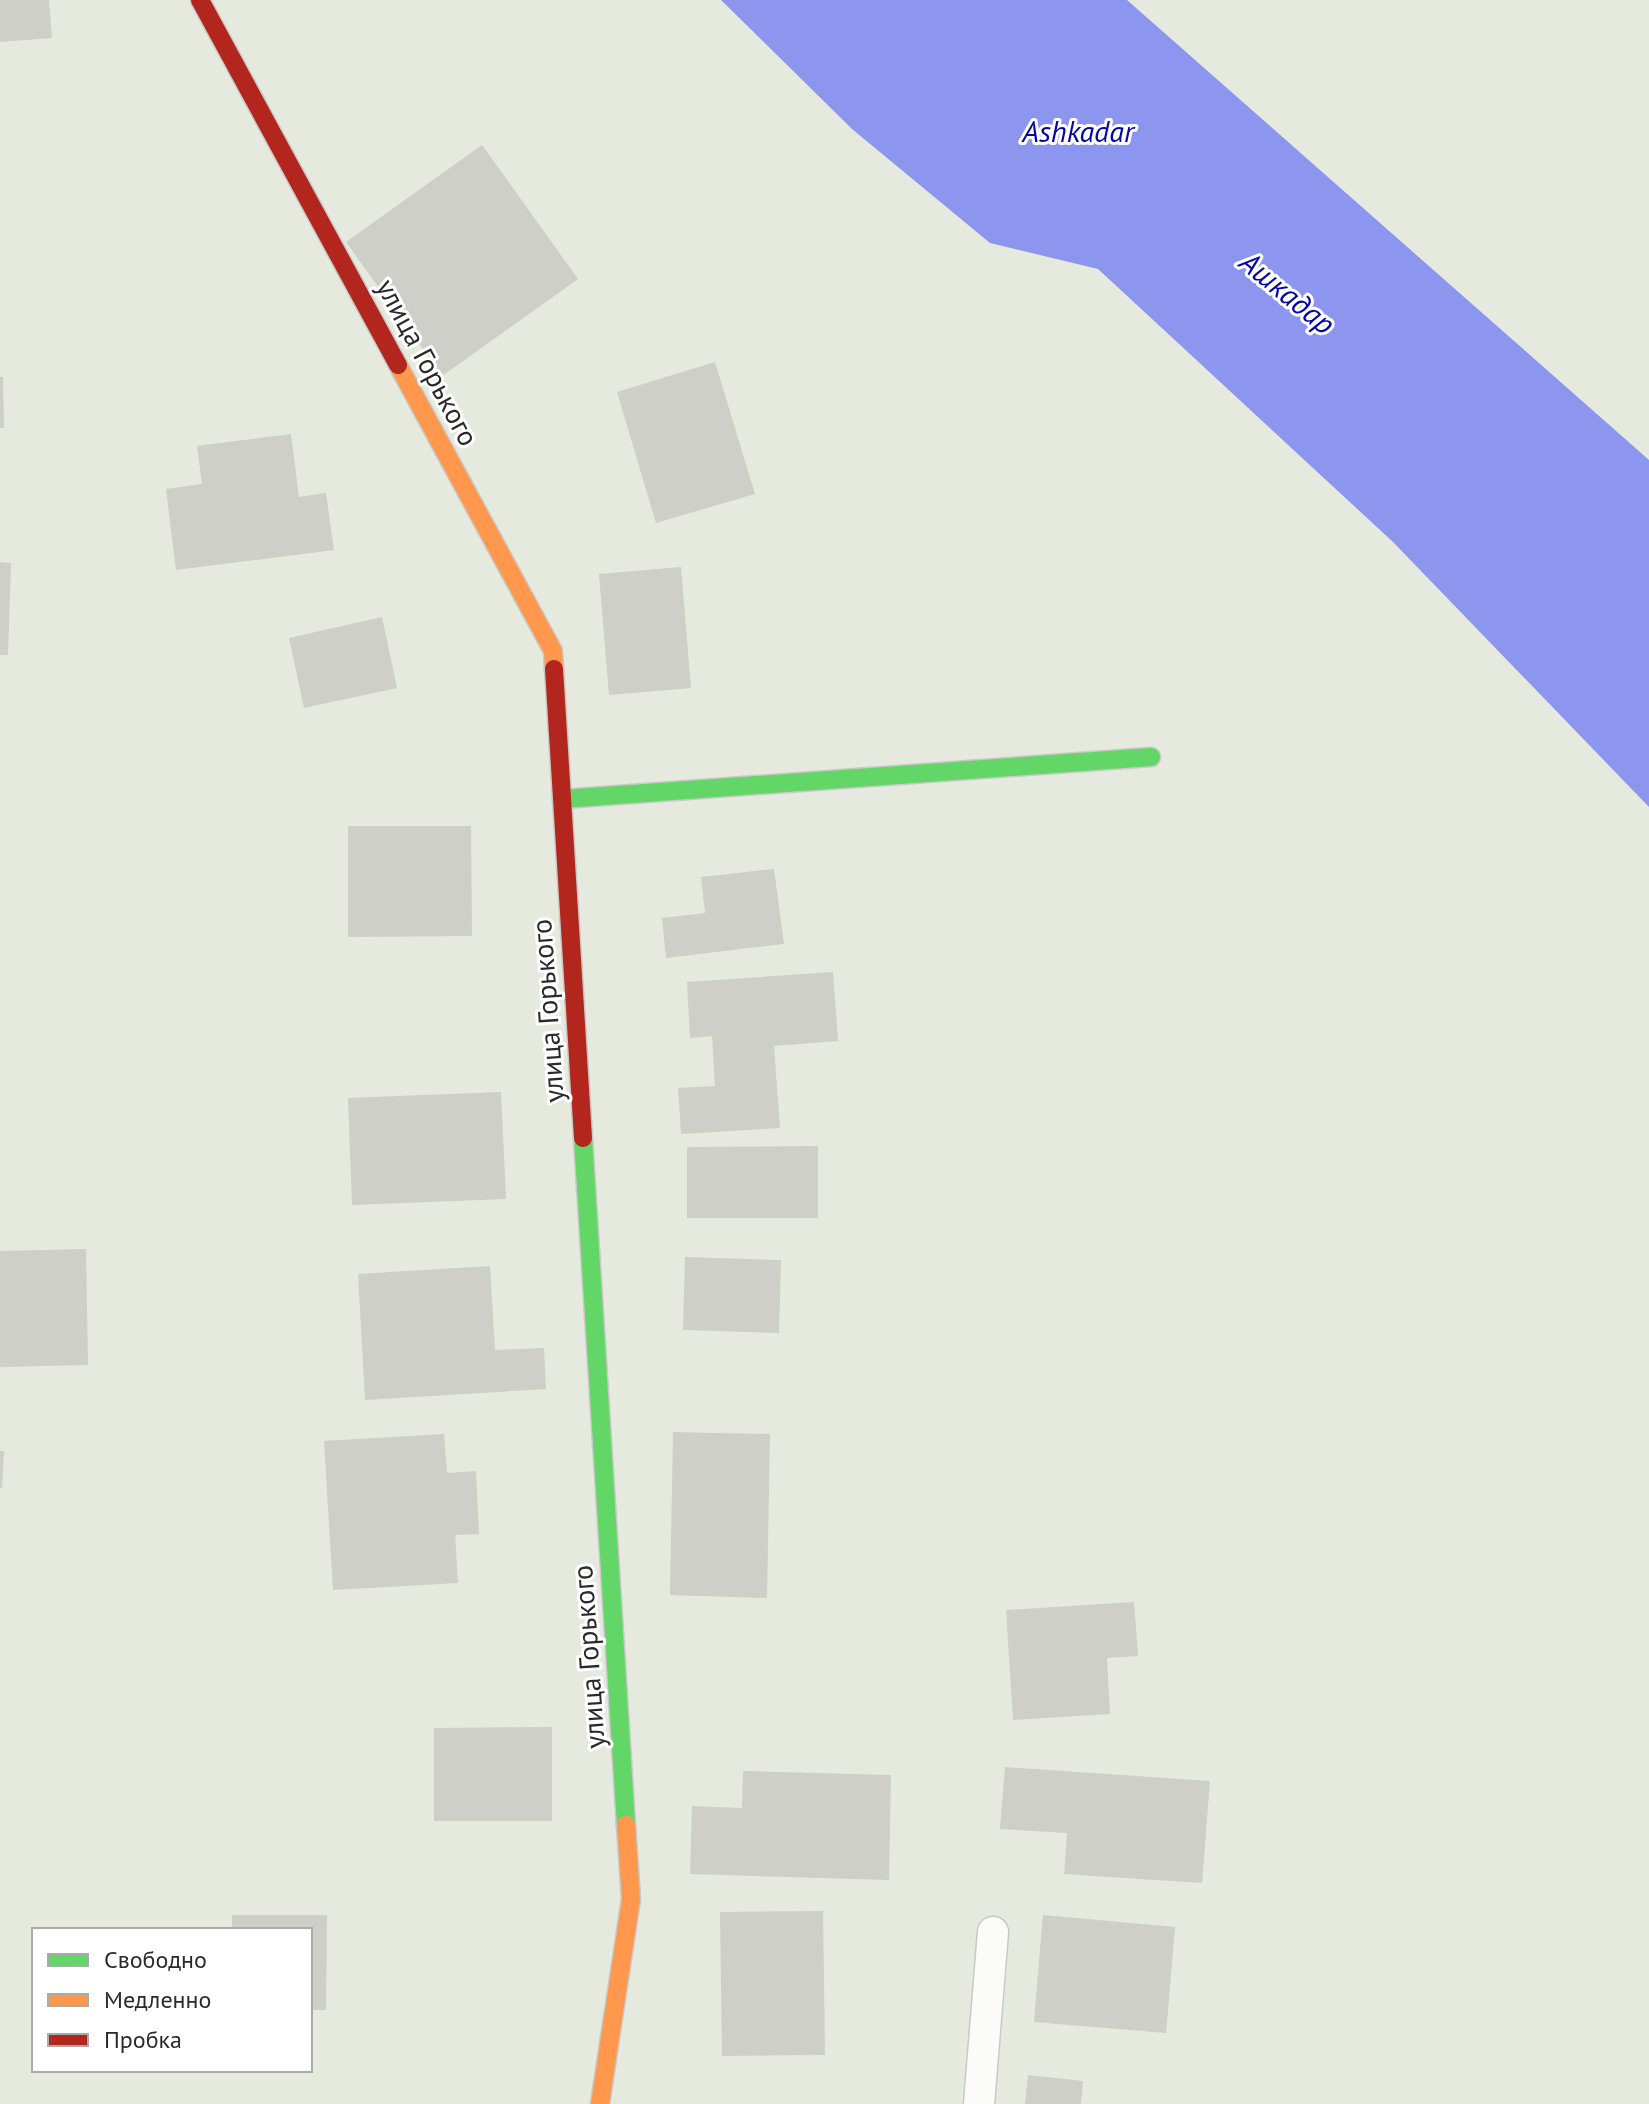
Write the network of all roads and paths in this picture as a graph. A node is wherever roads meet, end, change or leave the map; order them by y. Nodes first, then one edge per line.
1 (200, 0) edge
2 (1151, 757) dead end
3 (562, 799) junction
4 (993, 1932) dead end
5 (600, 2104) edge
6 (979, 2104) edge

1 - 3 street, улица Горького
2 - 3 street
3 - 5 street, улица Горького
4 - 6 lane

